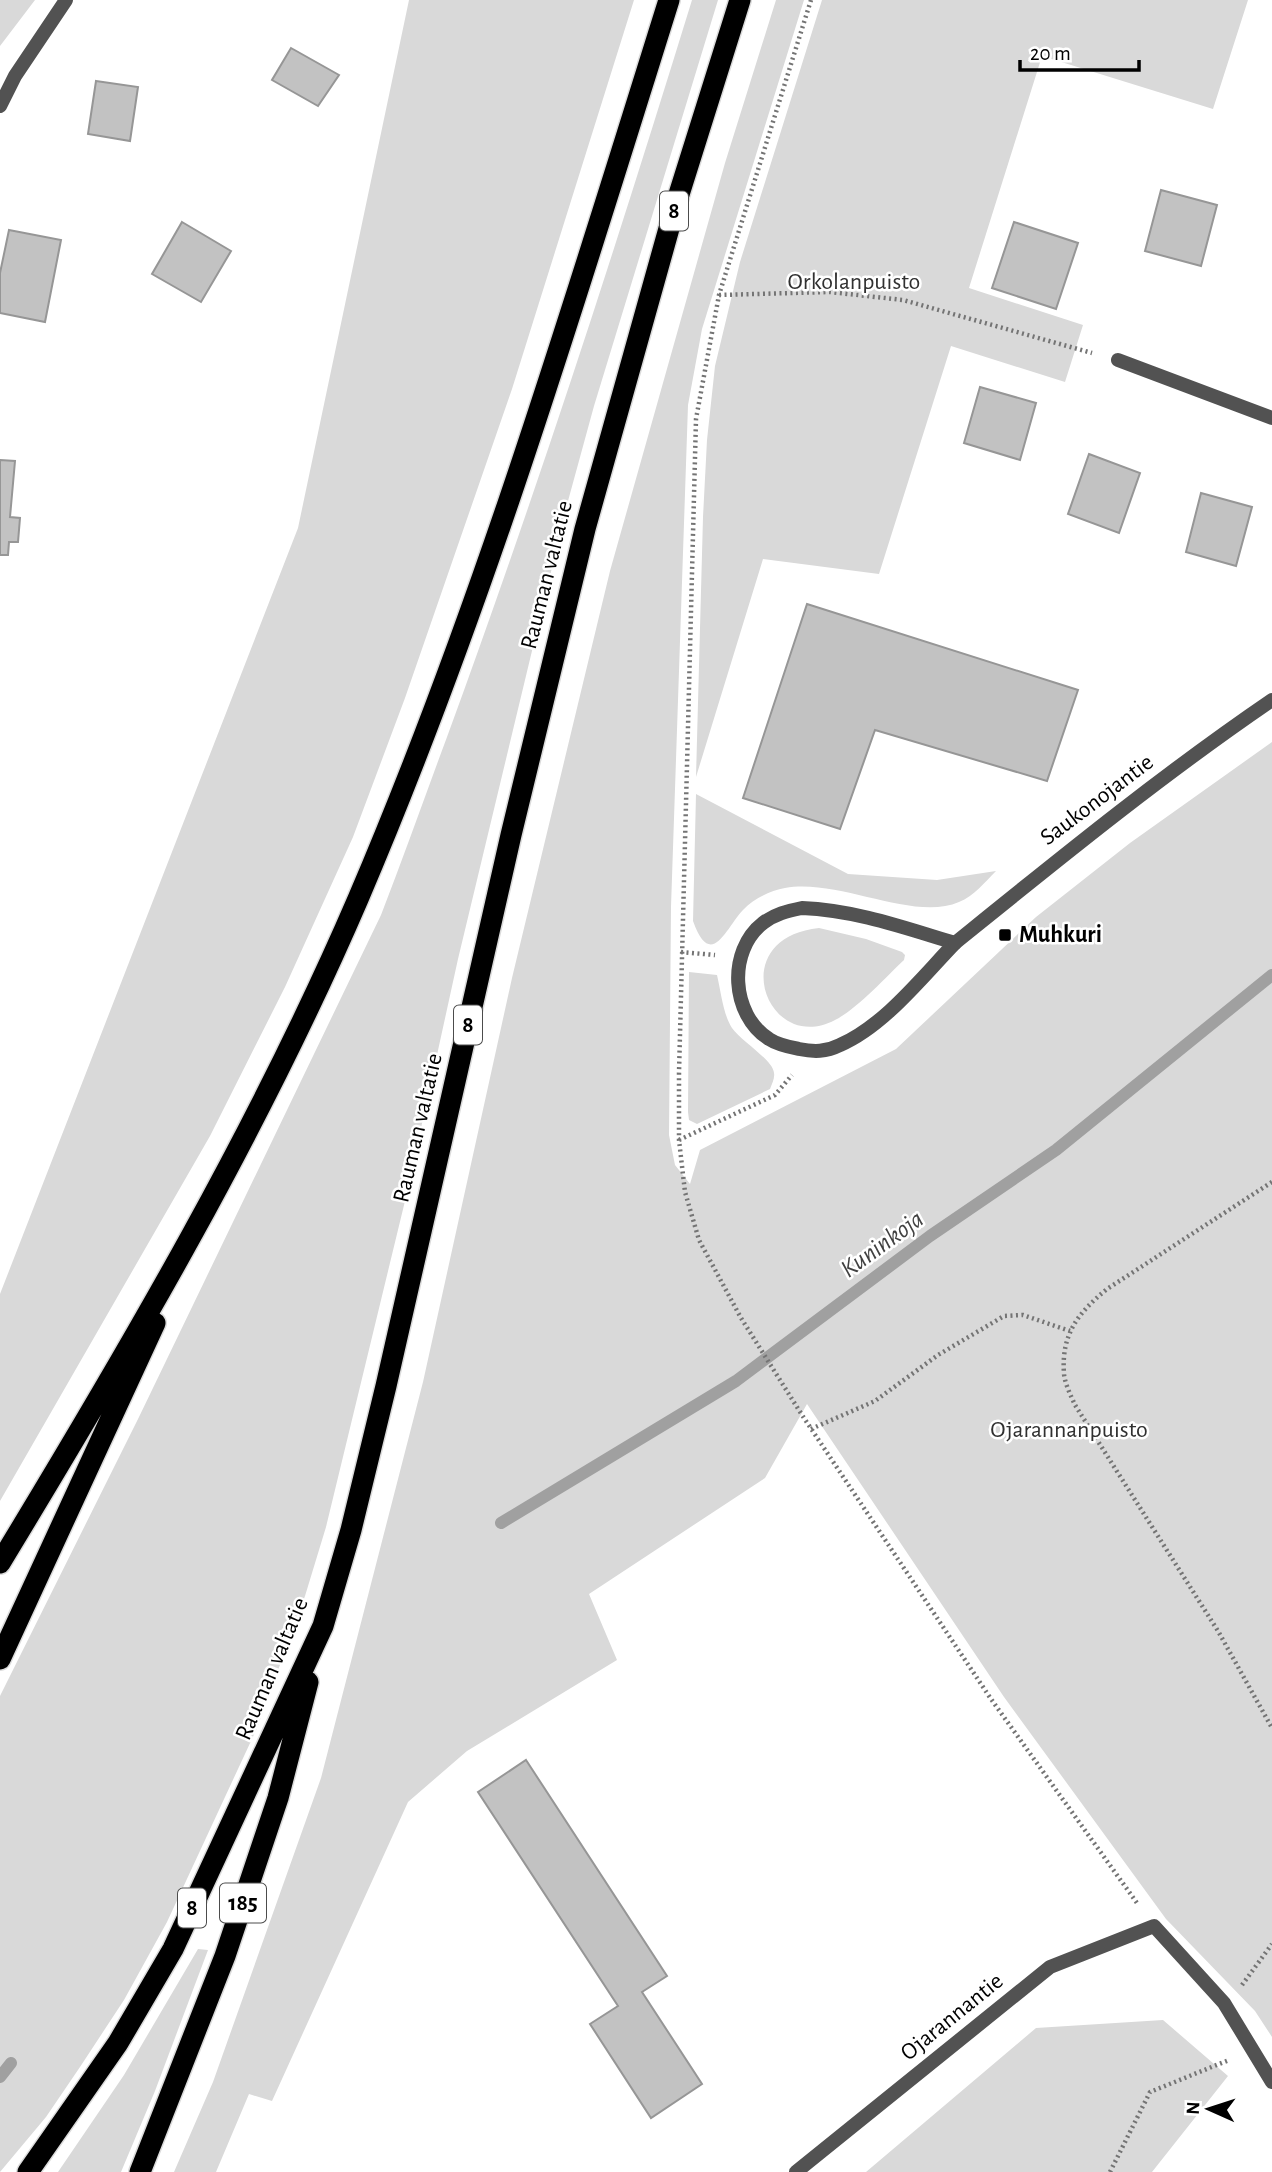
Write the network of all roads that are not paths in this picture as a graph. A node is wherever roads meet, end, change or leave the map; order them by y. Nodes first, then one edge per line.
1 (66, 0) edge
2 (669, 0) edge
3 (740, 0) edge
4 (0, 106) edge
5 (1118, 360) road end
6 (1272, 418) edge
7 (1272, 701) edge
8 (955, 943) junction
9 (217, 1188) junction
10 (0, 1563) edge
11 (323, 1626) junction
12 (0, 1659) edge
13 (1272, 2082) edge
14 (28, 2172) edge
15 (139, 2172) edge
16 (796, 2172) edge

1 - 4 street
2 - 9 highway
3 - 11 highway, Rauman valtatie / 8
5 - 6 street
7 - 8 street, Saukonojantie
8 - 8 street, Saukonojantie
9 - 10 highway
9 - 12 highway
11 - 14 highway, Rauman valtatie / 8
11 - 15 highway, 185
13 - 16 street, Ojarannantie

